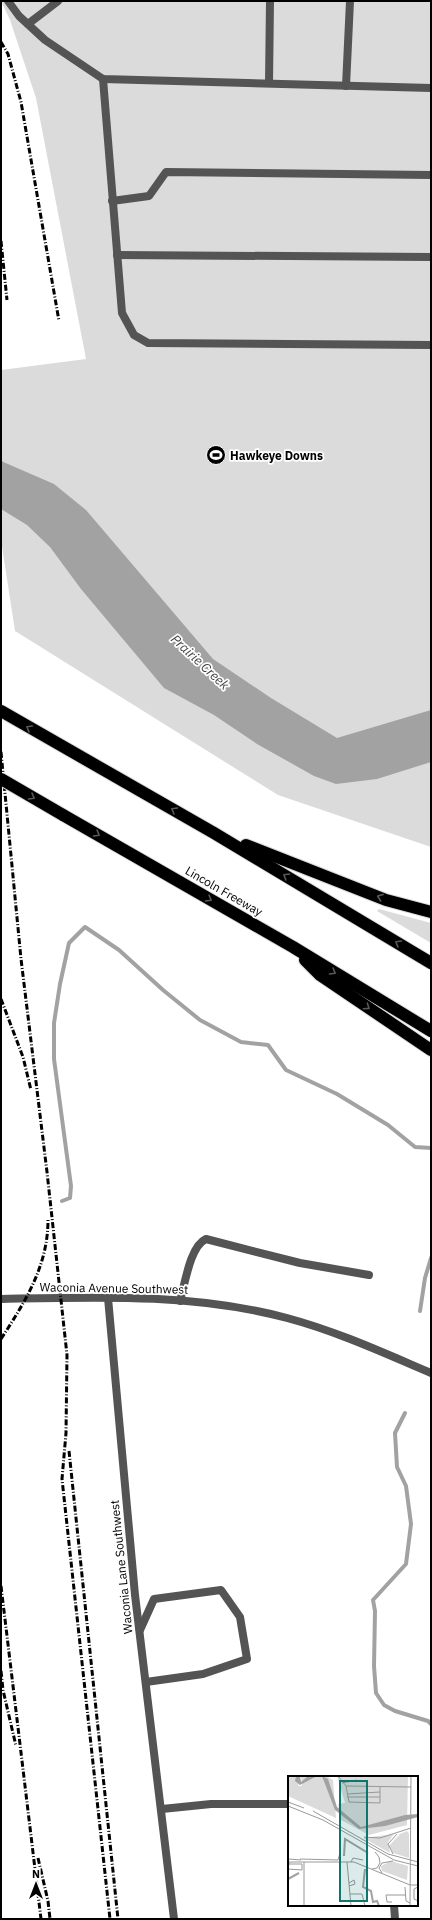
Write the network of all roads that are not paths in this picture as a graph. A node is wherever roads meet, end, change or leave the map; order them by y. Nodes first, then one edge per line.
1 (8, 1) edge
2 (58, 1) edge
3 (270, 1) edge
4 (350, 1) edge
5 (28, 24) junction
6 (103, 79) junction
7 (269, 83) junction
8 (346, 86) junction
9 (431, 88) edge
10 (431, 175) edge
11 (112, 201) junction
12 (117, 255) junction
13 (431, 257) edge
14 (431, 345) edge
15 (1, 711) edge
16 (1, 779) edge
17 (214, 833) junction
18 (431, 912) edge
19 (293, 947) junction
20 (431, 963) edge
21 (431, 1031) edge
22 (431, 1050) edge
23 (369, 1275) dead end
24 (108, 1298) junction
25 (1, 1299) edge
26 (180, 1301) junction
27 (431, 1373) edge
28 (140, 1631) junction
29 (146, 1682) junction
30 (288, 1804) edge
31 (162, 1809) junction
32 (394, 1906) edge
33 (174, 1919) edge
34 (395, 1919) edge

1 - 5 street
2 - 5 street
3 - 7 street
4 - 8 street
5 - 6 street
6 - 7 street
6 - 11 street
7 - 8 street
8 - 9 street
10 - 11 street
11 - 12 street
12 - 13 street
12 - 14 street
17 -> 15 highway
16 -> 19 highway, Lincoln Freeway, bridge
18 -> 17 highway
20 -> 17 highway
19 -> 21 highway, Lincoln Freeway
19 -> 22 highway
23 - 26 street
24 - 25 street, Waconia Avenue Southwest
24 - 26 street, Waconia Avenue Southwest
24 - 28 street, Waconia Lane Southwest
26 - 27 street, Waconia Avenue Southwest
28 - 29 street, Waconia Lane Southwest
28 - 29 street
29 - 31 street, Waconia Lane Southwest
30 - 31 street
31 - 33 street, Waconia Lane Southwest
32 - 34 street

